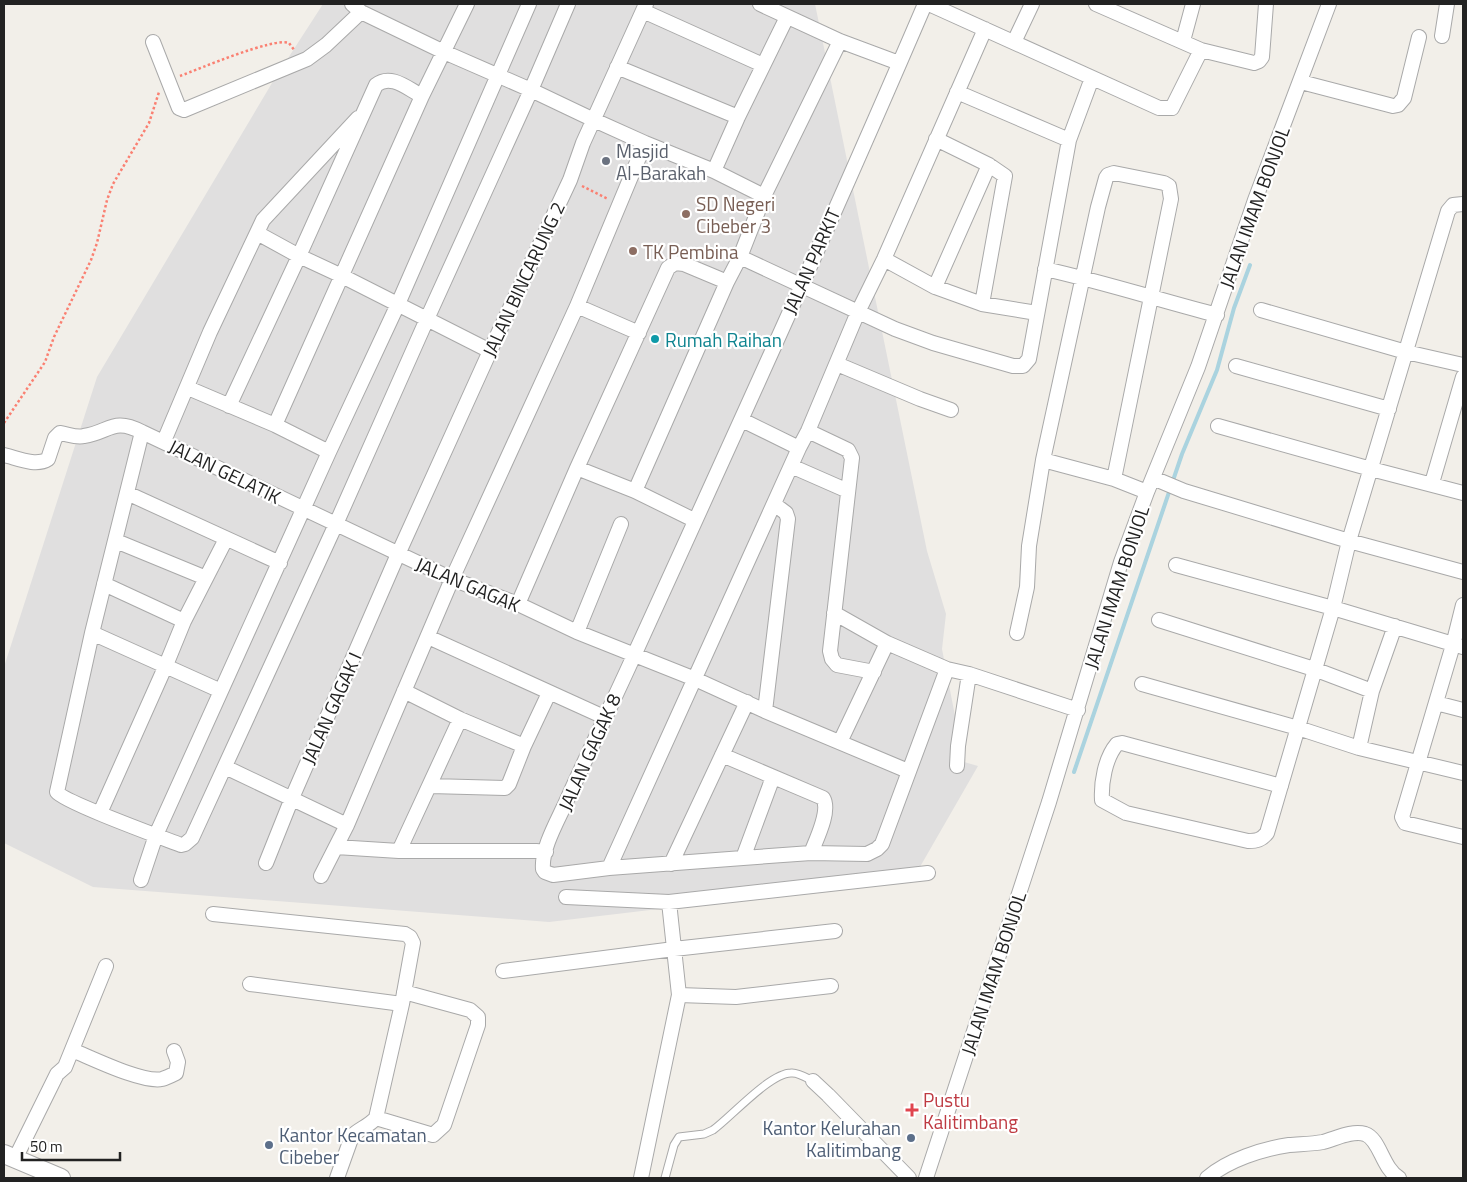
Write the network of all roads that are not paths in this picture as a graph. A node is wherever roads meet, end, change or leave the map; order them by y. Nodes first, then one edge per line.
1 (467, 4) edge
2 (528, 4) edge
3 (568, 4) edge
4 (760, 4) edge
5 (925, 4) edge
6 (929, 4) edge
7 (1032, 4) edge
8 (1096, 4) edge
9 (1193, 4) edge
10 (1265, 4) edge
11 (1329, 4) edge
12 (1447, 4) edge
13 (357, 8) edge
14 (644, 8) edge
15 (1121, 8) edge
16 (787, 17) junction
17 (985, 28) junction
18 (1442, 36) dead end
19 (1419, 37) dead end
20 (840, 40) junction
21 (1183, 41) junction
22 (153, 42) dead end
23 (1014, 42) junction
24 (1201, 50) junction
25 (444, 52) junction
26 (899, 63) junction
27 (764, 65) junction
28 (617, 67) junction
29 (497, 75) junction
30 (1092, 78) junction
31 (1301, 82) junction
32 (531, 90) junction
33 (957, 92) junction
34 (422, 96) junction
35 (367, 109) junction
36 (738, 117) junction
37 (594, 120) junction
38 (936, 139) junction
39 (1069, 140) junction
40 (645, 143) junction
41 (989, 165) junction
42 (714, 171) junction
43 (764, 196) junction
44 (1463, 204) edge
45 (257, 233) junction
46 (299, 256) junction
47 (740, 257) junction
48 (884, 260) junction
49 (1045, 269) junction
50 (342, 276) junction
51 (1083, 278) junction
52 (727, 282) junction
53 (800, 285) junction
54 (935, 286) junction
55 (1151, 298) junction
56 (398, 304) junction
57 (982, 304) junction
58 (577, 306) junction
59 (1261, 310) dead end
60 (858, 312) junction
61 (1037, 313) junction
62 (1217, 315) junction
63 (426, 319) junction
64 (639, 333) junction
65 (490, 351) junction
66 (1406, 352) junction
67 (837, 364) junction
68 (1463, 365) edge
69 (1236, 366) dead end
70 (1463, 377) edge
71 (188, 388) junction
72 (229, 406) junction
73 (1389, 409) junction
74 (951, 410) dead end
75 (742, 420) junction
76 (275, 425) junction
77 (1218, 426) dead end
78 (808, 431) junction
79 (144, 433) junction
80 (164, 442) junction
81 (798, 448) junction
82 (329, 452) junction
83 (4, 455) edge
84 (1043, 460) junction
85 (791, 466) junction
86 (577, 468) junction
87 (1371, 469) junction
88 (1153, 478) junction
89 (1114, 479) junction
90 (1432, 483) junction
91 (635, 491) junction
92 (848, 491) junction
93 (1147, 492) junction
94 (127, 493) junction
95 (1463, 493) edge
96 (774, 504) junction
97 (304, 510) junction
98 (694, 520) junction
99 (336, 524) junction
100 (621, 524) dead end
101 (226, 539) junction
102 (116, 541) junction
103 (1349, 541) junction
104 (399, 554) junction
105 (280, 562) junction
106 (1176, 565) dead end
107 (1463, 572) edge
108 (206, 578) junction
109 (452, 579) junction
110 (104, 584) junction
111 (518, 604) junction
112 (1463, 605) edge
113 (1333, 608) junction
114 (834, 613) junction
115 (1159, 620) dead end
116 (184, 621) junction
117 (1395, 626) junction
118 (577, 632) junction
119 (92, 633) junction
120 (1017, 633) dead end
121 (428, 637) junction
122 (887, 643) junction
123 (1458, 646) edge
124 (635, 654) junction
125 (166, 666) junction
126 (947, 669) junction
127 (1314, 669) junction
128 (874, 672) junction
129 (969, 674) junction
130 (695, 679) junction
131 (1142, 684) dead end
132 (221, 691) junction
133 (404, 691) junction
134 (1372, 691) junction
135 (549, 693) junction
136 (746, 702) junction
137 (1436, 703) junction
138 (1078, 710) junction
139 (1463, 710) edge
140 (765, 711) junction
141 (604, 717) junction
142 (460, 719) junction
143 (1298, 728) junction
144 (840, 742) junction
145 (524, 746) junction
146 (1359, 748) junction
147 (722, 755) junction
148 (1418, 762) junction
149 (956, 766) dead end
150 (225, 767) junction
151 (908, 771) junction
152 (1463, 773) edge
153 (774, 777) junction
154 (430, 786) junction
155 (1281, 786) junction
156 (292, 798) junction
157 (100, 813) junction
158 (347, 825) junction
159 (156, 835) junction
160 (1463, 837) edge
161 (336, 847) junction
162 (399, 850) junction
163 (546, 852) junction
164 (811, 854) junction
165 (742, 858) junction
166 (266, 863) dead end
167 (671, 864) junction
168 (609, 868) junction
169 (928, 873) dead end
170 (321, 876) dead end
171 (141, 880) dead end
172 (566, 897) dead end
173 (670, 902) junction
174 (213, 914) dead end
175 (835, 931) dead end
176 (674, 949) junction
177 (106, 966) dead end
178 (503, 971) dead end
179 (250, 984) dead end
180 (831, 986) dead end
181 (679, 995) junction
182 (403, 998) junction
183 (72, 1050) junction
184 (174, 1051) dead end
185 (813, 1081) joint
186 (376, 1118) junction
187 (9, 1157) edge
188 (61, 1178) edge
189 (337, 1178) edge
190 (641, 1178) edge
191 (665, 1178) edge
192 (909, 1178) edge
193 (926, 1178) edge
194 (1208, 1178) edge
195 (1399, 1178) edge

1 - 25 street
2 - 29 street
3 - 32 street
4 - 16 street
5 - 26 street, JALAN PARKIT
6 - 17 street
7 - 23 street
8 - 15 street
9 - 21 street
10 - 24 street
11 - 31 street, JALAN IMAM BONJOL
12 - 18 street
13 - 22 street
13 - 25 street
14 - 27 street
14 - 28 street, JALAN BINCARUNG 2
15 - 21 street
16 - 20 street
16 - 27 street
17 - 23 street
17 - 33 street
19 - 31 street
20 - 26 street
20 - 43 street
21 - 24 street
23 - 30 street
24 - 30 street
25 - 29 street
25 - 34 street
26 - 53 street, JALAN PARKIT
27 - 36 street
28 - 36 street
28 - 37 street, JALAN BINCARUNG 2
29 - 32 street
29 - 56 street
30 - 39 street
31 - 62 street, JALAN IMAM BONJOL
32 - 37 street
32 - 63 street
33 - 38 street
33 - 39 street
34 - 35 street
34 - 50 street
35 - 45 street
35 - 46 street
36 - 42 street
37 - 40 street
37 - 65 street, JALAN BINCARUNG 2
38 - 41 street
38 - 48 street
39 - 49 street
40 - 42 street
40 - 58 street
41 - 54 street
41 - 57 street
42 - 43 street
43 - 47 street
44 - 66 street
45 - 46 street
45 - 71 street
46 - 50 street
46 - 72 street
47 - 52 street
47 - 53 street
48 - 54 street
48 - 60 street
49 - 51 street
49 - 61 street
50 - 56 street
50 - 76 street
51 - 55 street
51 - 55 street
51 - 84 street
52 - 64 street
52 - 91 street
53 - 60 street
53 - 75 street, JALAN PARKIT
54 - 57 street
55 - 62 street
55 - 89 street
56 - 63 street
56 - 82 street
57 - 61 street
58 - 64 street
58 - 109 street
59 - 66 street
60 - 61 street
60 - 67 street
62 - 88 street, JALAN IMAM BONJOL
63 - 65 street
63 - 99 street
64 - 86 street
65 - 104 street, JALAN BINCARUNG 2
66 - 68 street
66 - 73 street
67 - 74 street
67 - 78 street
69 - 73 street
70 - 90 street
71 - 72 street
71 - 80 street
72 - 76 street
73 - 87 street
75 - 81 street
75 - 98 street, JALAN PARKIT
76 - 82 street
77 - 87 street
78 - 81 street
78 - 92 street
79 - 80 street, JALAN GELATIK
79 - 83 street, JALAN GELATIK
79 - 94 street
80 - 97 street, JALAN GELATIK
81 - 85 street
82 - 97 street
84 - 89 street
84 - 120 street
85 - 92 street
85 - 96 street
86 - 91 street
86 - 111 street
87 - 90 street
87 - 103 street
88 - 93 street, JALAN IMAM BONJOL
88 - 103 street
89 - 93 street
90 - 95 street
91 - 98 street
92 - 114 street
93 - 138 street, JALAN IMAM BONJOL
94 - 101 street
94 - 102 street
96 - 130 street
96 - 140 street
97 - 99 street, JALAN GAGAK
97 - 105 street
98 - 124 street, JALAN PARKIT
99 - 104 street, JALAN GAGAK
99 - 150 street
100 - 118 street
101 - 105 street
101 - 108 street
102 - 108 street
102 - 110 street
103 - 107 street
103 - 113 street
104 - 109 street, JALAN GAGAK
104 - 156 street, JALAN GAGAK I
105 - 132 street
106 - 113 street
108 - 116 street
109 - 111 street, JALAN GAGAK
109 - 121 street
110 - 116 street
110 - 119 street
111 - 118 street, JALAN GAGAK
112 - 123 street
113 - 117 street
113 - 127 street
114 - 122 street
114 - 128 street
115 - 127 street
116 - 125 street
117 - 123 street
117 - 134 street
118 - 124 street, JALAN GAGAK
119 - 125 street
119 - 157 street
121 - 133 street
121 - 135 street
122 - 126 street
122 - 128 street
123 - 137 street
124 - 130 street, JALAN GAGAK
124 - 141 street, JALAN GAGAK 8
125 - 132 street
125 - 157 street
126 - 129 street
126 - 151 street
127 - 134 street
127 - 143 street
128 - 144 street
129 - 138 street
129 - 149 street
130 - 136 street, JALAN GAGAK
130 - 168 street
131 - 143 street
132 - 159 street
133 - 142 street
133 - 158 street
134 - 146 street
135 - 141 street
135 - 145 street
136 - 140 street, JALAN GAGAK
136 - 147 street
137 - 139 street
137 - 148 street
138 - 193 street, JALAN IMAM BONJOL
140 - 144 street, JALAN GAGAK
141 - 163 street, JALAN GAGAK 8
142 - 145 street
142 - 154 street
143 - 146 street
143 - 155 street
144 - 151 street, JALAN GAGAK
145 - 154 street
146 - 148 street
147 - 153 street
147 - 167 street
148 - 152 street
148 - 160 street
150 - 156 street
150 - 159 street
151 - 164 street
153 - 164 street
153 - 165 street
154 - 162 street
155 - 155 street
156 - 158 street
156 - 166 street, JALAN GAGAK I
157 - 159 street
158 - 161 street
159 - 171 street
161 - 162 street
161 - 170 street
162 - 163 street
163 - 168 street
164 - 165 street
165 - 167 street
167 - 168 street
169 - 173 street
172 - 173 street
173 - 176 street
174 - 182 street
175 - 176 street
176 - 178 street
176 - 181 street
177 - 183 street
179 - 182 street
180 - 181 street
181 - 190 street
182 - 186 street
182 - 186 street
183 - 184 street
183 - 187 street
185 - 191 lane
185 - 192 street
186 - 189 street
187 - 188 street
194 - 195 street

